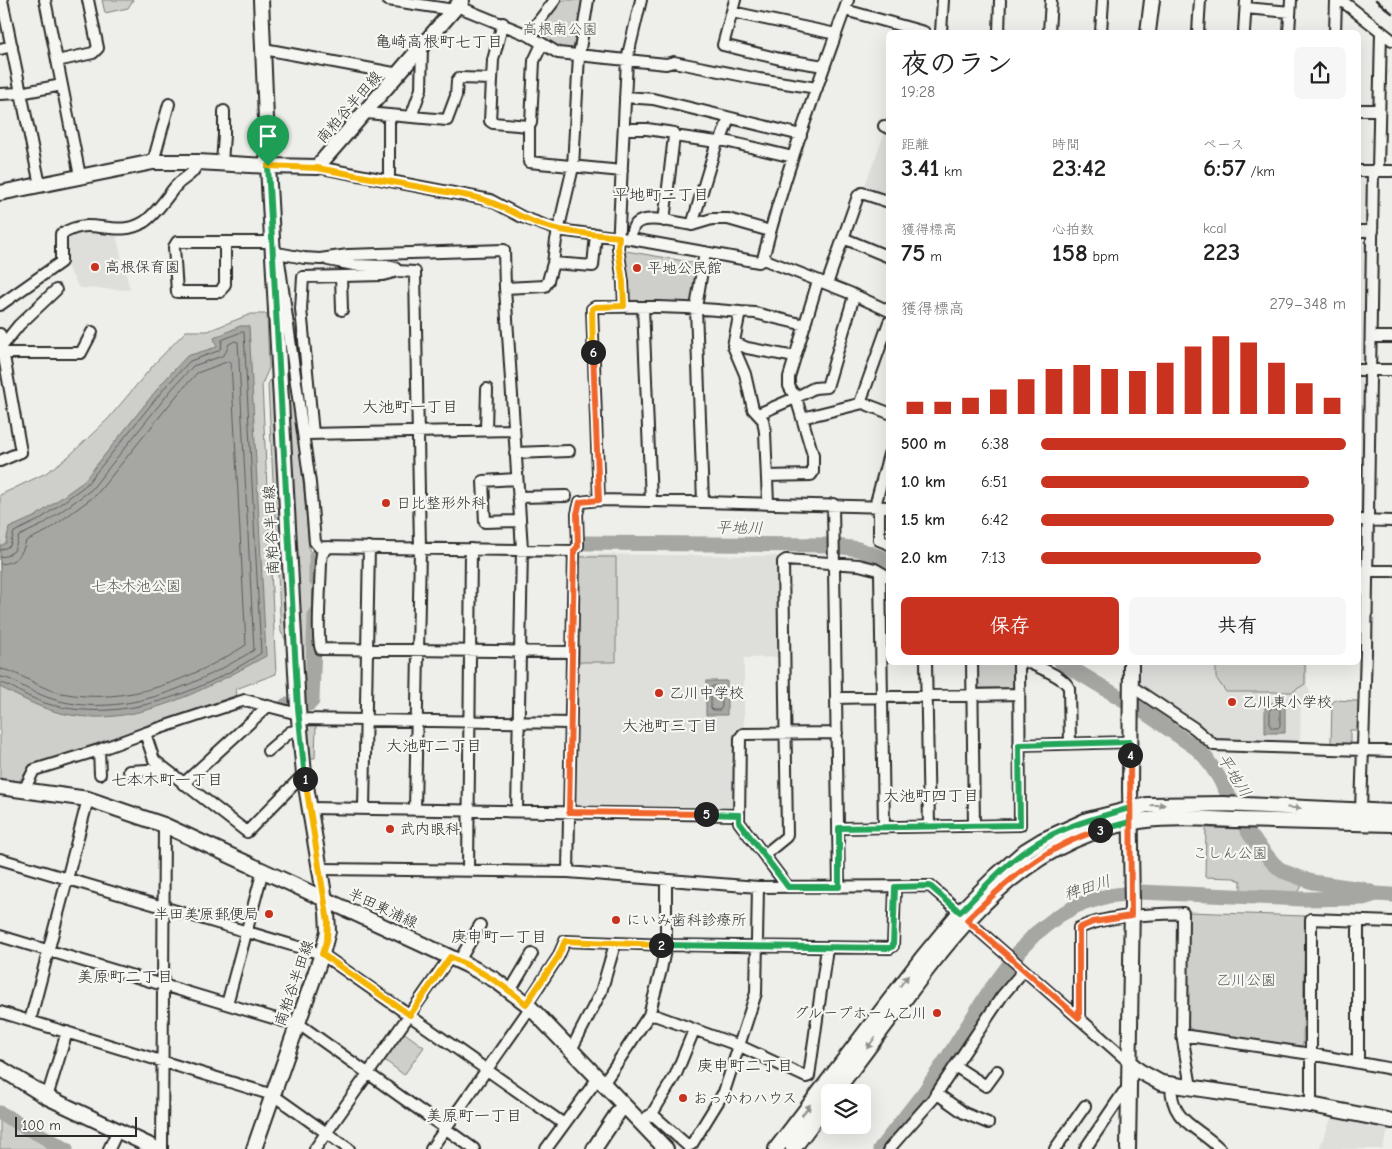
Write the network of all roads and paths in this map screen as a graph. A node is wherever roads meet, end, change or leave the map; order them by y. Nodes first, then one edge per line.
1 (45, 0) edge
2 (88, 0) edge
3 (261, 0) edge
4 (388, 0) edge
5 (555, 0) edge
6 (588, 0) edge
7 (641, 0) edge
8 (735, 0) edge
9 (943, 0) edge
10 (1000, 0) edge
11 (1051, 0) edge
12 (1103, 0) edge
13 (1152, 0) edge
14 (1200, 0) edge
15 (1291, 0) edge
16 (1336, 0) edge
17 (1341, 0) edge
18 (2, 3) edge
19 (437, 4) edge
20 (1246, 4) edge
21 (458, 5) edge
22 (847, 5) edge
23 (732, 12) junction
24 (1290, 12) junction
25 (503, 23) junction
26 (918, 30) edge
27 (942, 30) edge
28 (999, 30) edge
29 (1049, 30) edge
30 (1101, 30) edge
31 (1148, 30) edge
32 (1198, 30) edge
33 (1244, 30) edge
34 (1289, 30) edge
35 (1335, 30) edge
36 (1381, 31) junction
37 (836, 34) junction
38 (528, 35) junction
39 (1392, 40) edge
40 (542, 44) junction
41 (12, 46) junction
42 (422, 47) junction
43 (0, 49) edge
44 (264, 49) junction
45 (578, 55) junction
46 (627, 59) junction
47 (57, 61) junction
48 (824, 66) junction
49 (399, 74) junction
50 (492, 79) junction
51 (62, 85) junction
52 (817, 88) junction
53 (20, 93) junction
54 (0, 94) edge
55 (625, 97) junction
56 (169, 104) dead end
57 (1361, 110) edge
58 (1379, 110) junction
59 (224, 111) dead end
60 (366, 113) junction
61 (389, 115) junction
62 (411, 117) junction
63 (729, 118) junction
64 (529, 126) junction
65 (624, 129) junction
66 (801, 135) junction
67 (674, 136) junction
68 (719, 141) junction
69 (793, 157) junction
70 (153, 162) junction
71 (198, 162) junction
72 (222, 163) junction
73 (268, 166) junction
74 (574, 167) junction
75 (317, 168) junction
76 (622, 171) junction
77 (1361, 171) edge
78 (1375, 171) junction
79 (1392, 171) edge
80 (80, 176) junction
81 (389, 180) junction
82 (40, 185) junction
83 (0, 192) edge
84 (886, 201) edge
85 (664, 221) junction
86 (692, 225) junction
87 (558, 230) junction
88 (770, 231) junction
89 (1361, 231) edge
90 (1373, 231) junction
91 (596, 234) junction
92 (619, 237) junction
93 (843, 238) junction
94 (630, 239) junction
95 (225, 242) junction
96 (274, 247) junction
97 (705, 252) junction
98 (886, 256) edge
99 (320, 259) junction
100 (763, 259) junction
101 (553, 263) junction
102 (398, 271) junction
103 (341, 276) junction
104 (823, 283) junction
105 (505, 288) junction
106 (56, 290) dead end
107 (854, 296) junction
108 (0, 305) edge
109 (624, 306) junction
110 (643, 307) junction
111 (696, 308) junction
112 (342, 310) dead end
113 (886, 310) edge
114 (740, 312) junction
115 (805, 325) junction
116 (886, 330) edge
117 (92, 332) dead end
118 (0, 334) edge
119 (1371, 337) junction
120 (1392, 337) edge
121 (734, 342) junction
122 (3, 349) junction
123 (795, 357) junction
124 (1361, 370) edge
125 (1370, 370) junction
126 (1392, 370) edge
127 (487, 389) dead end
128 (5, 391) edge
129 (795, 398) junction
130 (860, 403) junction
131 (886, 412) edge
132 (758, 414) junction
133 (802, 418) junction
134 (486, 430) junction
135 (514, 430) junction
136 (418, 432) junction
137 (308, 434) junction
138 (569, 450) dead end
139 (515, 453) junction
140 (0, 461) edge
141 (886, 474) edge
142 (767, 476) junction
143 (517, 479) junction
144 (566, 496) dead end
145 (518, 497) junction
146 (599, 500) junction
147 (651, 501) junction
148 (703, 502) junction
149 (768, 503) junction
150 (833, 504) junction
151 (881, 506) edge
152 (1363, 520) edge
153 (520, 521) junction
154 (1392, 521) edge
155 (886, 543) edge
156 (321, 545) junction
157 (369, 547) junction
158 (420, 548) junction
159 (471, 548) junction
160 (522, 549) junction
161 (574, 551) junction
162 (834, 560) junction
163 (1367, 571) junction
164 (1392, 571) edge
165 (884, 574) edge
166 (366, 649) junction
167 (417, 650) junction
168 (469, 651) junction
169 (520, 652) junction
170 (572, 652) junction
171 (926, 665) edge
172 (972, 665) edge
173 (1019, 665) edge
174 (1033, 665) edge
175 (1131, 665) edge
176 (1131, 691) junction
177 (971, 694) junction
178 (1019, 694) junction
179 (926, 695) junction
180 (883, 697) junction
181 (836, 698) junction
182 (268, 706) junction
183 (298, 714) junction
184 (365, 720) junction
185 (416, 721) junction
186 (470, 722) junction
187 (519, 722) junction
188 (570, 723) junction
189 (145, 732) junction
190 (837, 733) junction
191 (786, 734) junction
192 (1130, 742) junction
193 (1070, 744) junction
194 (1019, 745) junction
195 (99, 750) junction
196 (268, 750) dead end
197 (1363, 750) junction
198 (1392, 751) edge
199 (165, 769) junction
200 (129, 771) dead end
201 (100, 774) dead end
202 (304, 774) junction
203 (183, 784) junction
204 (0, 787) edge
205 (24, 790) junction
206 (88, 799) junction
207 (310, 808) junction
208 (364, 808) junction
209 (414, 810) junction
210 (468, 810) junction
211 (517, 810) junction
212 (1361, 811) junction
213 (569, 812) junction
214 (1392, 812) edge
215 (739, 815) junction
216 (1130, 815) junction
217 (1392, 824) edge
218 (164, 825) junction
219 (929, 826) junction
220 (974, 826) junction
221 (884, 827) junction
222 (839, 828) junction
223 (764, 855) junction
224 (0, 859) edge
225 (320, 868) junction
226 (263, 870) junction
227 (468, 871) junction
228 (568, 872) junction
229 (66, 880) junction
230 (666, 880) junction
231 (758, 887) junction
232 (788, 887) junction
233 (839, 887) junction
234 (895, 887) junction
235 (324, 899) junction
236 (163, 907) junction
237 (1132, 910) junction
238 (964, 916) junction
239 (1358, 921) junction
240 (1392, 922) edge
241 (480, 925) dead end
242 (246, 931) junction
243 (0, 936) edge
244 (615, 944) junction
245 (666, 945) junction
246 (757, 946) junction
247 (827, 948) junction
248 (48, 950) junction
249 (322, 954) junction
250 (532, 954) dead end
251 (454, 959) junction
252 (1023, 969) junction
253 (162, 984) junction
254 (510, 991) junction
255 (227, 1004) junction
256 (528, 1006) junction
257 (0, 1012) edge
258 (410, 1015) junction
259 (649, 1015) junction
260 (1079, 1018) junction
261 (30, 1021) junction
262 (297, 1025) junction
263 (694, 1030) junction
264 (68, 1032) junction
265 (1182, 1035) junction
266 (740, 1046) junction
267 (571, 1050) junction
268 (1311, 1054) junction
269 (162, 1061) junction
270 (1358, 1062) junction
271 (1130, 1063) junction
272 (955, 1066) junction
273 (0, 1068) edge
274 (1392, 1068) edge
275 (487, 1070) junction
276 (998, 1071) dead end
277 (367, 1074) junction
278 (600, 1081) junction
279 (840, 1084) edge
280 (1171, 1084) junction
281 (1190, 1087) junction
282 (1129, 1088) junction
283 (936, 1094) junction
284 (273, 1095) junction
285 (47, 1097) junction
286 (623, 1105) junction
287 (1311, 1105) junction
288 (1085, 1106) dead end
289 (821, 1110) edge
290 (652, 1114) junction
291 (1392, 1121) edge
292 (641, 1123) junction
293 (988, 1123) dead end
294 (564, 1124) junction
295 (445, 1128) junction
296 (118, 1130) junction
297 (326, 1133) junction
298 (109, 1149) edge
299 (157, 1149) edge
300 (162, 1149) edge
301 (254, 1149) edge
302 (315, 1149) edge
303 (349, 1149) edge
304 (431, 1149) edge
305 (474, 1149) edge
306 (546, 1149) edge
307 (594, 1149) edge
308 (666, 1149) edge
309 (776, 1149) edge
310 (793, 1149) edge
311 (889, 1149) edge
312 (1055, 1149) edge
313 (1084, 1149) edge
314 (1128, 1149) edge
315 (1220, 1149) edge

1 - 47 street
2 - 47 street
3 - 44 street, 南粕谷半田線
4 - 19 street
5 - 38 street
6 - 45 street
7 - 46 street
8 - 23 street
9 - 27 street
10 - 28 street
11 - 29 street
12 - 30 street
13 - 31 street
14 - 32 street
15 - 24 street
16 - 35 street
17 - 36 street
18 - 41 street
19 - 21 street
20 - 24 street
20 - 33 street
21 - 25 street
21 - 42 street, 南粕谷半田線
22 - 26 street
22 - 37 street
23 - 37 street
23 - 48 street
24 - 34 street
25 - 38 street
25 - 50 street
36 - 39 street
36 - 58 street
37 - 48 street
38 - 40 street
40 - 45 street
40 - 64 street
41 - 43 street
41 - 53 street
42 - 49 street, 南粕谷半田線
42 - 62 street
44 - 49 street
44 - 73 street, 南粕谷半田線
45 - 46 street
45 - 74 street
46 - 52 street
46 - 55 street
47 - 51 street
48 - 52 street
49 - 60 street, 南粕谷半田線
50 - 62 street
50 - 64 street
51 - 53 street
51 - 80 street
52 - 66 street
53 - 54 street
53 - 82 street
55 - 63 street
55 - 65 street
56 - 70 street
57 - 58 street
58 - 78 street
59 - 72 street
60 - 61 street
60 - 75 street, 南粕谷半田線
61 - 62 street
61 - 81 street
63 - 66 street
63 - 68 street
64 - 74 street
65 - 67 street
65 - 76 street
66 - 69 street
67 - 68 street
67 - 85 street
68 - 69 street
68 - 86 street
69 - 88 street
70 - 71 street
70 - 80 street
71 - 72 street
71 - 108 street
72 - 73 street
73 - 75 street
73 - 96 street, 南粕谷半田線
74 - 76 street
74 - 87 street
75 - 81 street
76 - 92 street
77 - 78 street
78 - 79 street
78 - 90 street
80 - 82 street
81 - 87 street
82 - 83 street
84 - 93 street
85 - 86 street
85 - 94 street
86 - 88 street
87 - 91 street
87 - 101 street
88 - 100 street
89 - 90 street
90 - 119 street
91 - 92 street
91 - 101 street
92 - 94 street
92 - 109 street
93 - 98 street
93 - 104 street
94 - 97 street
95 - 95 street
95 - 96 street
96 - 99 street
96 - 137 street
96 - 183 street, 南粕谷半田線
97 - 100 street
97 - 111 street
99 - 102 street
99 - 105 street
100 - 104 street
101 - 105 street
102 - 103 street
102 - 136 street
103 - 112 street
103 - 137 street
104 - 107 street
104 - 115 street
105 - 135 street
106 - 122 street
107 - 113 street
107 - 129 street
109 - 110 street
109 - 146 street
110 - 111 street
110 - 147 street
111 - 114 street
111 - 148 street
114 - 115 street
114 - 121 street
115 - 123 street
116 - 130 street
117 - 122 street
118 - 122 street
119 - 120 street
119 - 125 street
121 - 123 street
121 - 132 street
122 - 128 street
123 - 129 street
124 - 125 street
125 - 126 street
125 - 152 street
127 - 134 street
128 - 140 street
129 - 132 street
129 - 133 street
130 - 131 street
130 - 133 street
132 - 142 street
133 - 142 street
134 - 135 street
134 - 136 street
135 - 139 street
136 - 137 street
136 - 158 street
137 - 156 street
138 - 139 street
139 - 143 street
141 - 151 street
142 - 149 street
143 - 145 street
143 - 153 street
144 - 145 street
145 - 153 street
146 - 147 street
146 - 161 street
147 - 148 street
148 - 149 street
149 - 150 street
150 - 151 street
150 - 162 street
151 - 155 street
152 - 154 street
152 - 163 street
153 - 160 street
156 - 157 street
156 - 166 street
157 - 158 street
157 - 166 street
158 - 159 street
158 - 167 street
159 - 160 street
159 - 168 street
160 - 161 street
160 - 169 street
161 - 170 street
162 - 165 street
162 - 181 street
162 - 191 street
163 - 164 street
163 - 197 street
165 - 180 street
166 - 167 street
166 - 184 street
167 - 168 street
167 - 185 street
168 - 169 street
168 - 186 street
169 - 170 street
169 - 187 street
170 - 188 street
171 - 179 street
172 - 177 street
173 - 178 street
174 - 193 street
175 - 176 street
176 - 192 street
176 - 197 street
177 - 178 street
177 - 179 street
177 - 220 street
178 - 194 street
179 - 180 street
179 - 219 street
180 - 181 street
180 - 221 street
181 - 190 street
182 - 183 street
182 - 189 street
182 - 203 street
183 - 184 street
183 - 196 street
183 - 202 street, 南粕谷半田線
184 - 185 street
184 - 208 street
185 - 186 street
185 - 209 street
186 - 187 street
186 - 210 street
187 - 188 street
187 - 211 street
188 - 213 street
189 - 195 street
189 - 199 street
190 - 191 street
190 - 222 street
191 - 215 street
191 - 223 street
192 - 193 street
192 - 216 street
193 - 194 street
194 - 220 street
195 - 201 street
195 - 205 street
197 - 198 street
197 - 212 street
199 - 200 street
199 - 203 street
202 - 203 street
202 - 207 street, 南粕谷半田線
204 - 205 street, 半田東浦線
205 - 206 street, 半田東浦線
206 - 218 street, 半田東浦線
206 - 229 street
207 - 208 street
207 - 225 street, 南粕谷半田線
208 - 209 street
209 - 210 street
210 - 211 street
210 - 227 street
211 - 213 street
212 - 214 street
216 -> 212 street
213 - 215 street
213 - 228 street
215 - 223 street
216 - 217 street
216 - 237 street
216 - 238 street
218 - 226 street, 半田東浦線
218 - 236 street
219 - 220 street
219 - 221 street
221 - 222 street
222 - 233 street
223 - 232 street
224 - 229 street
225 - 227 street
225 - 235 street, 南粕谷半田線
226 - 235 street, 半田東浦線
226 - 242 street
227 - 228 street
228 - 230 street
229 - 236 street
229 - 248 street
230 - 231 street
230 - 245 street
231 - 232 street
231 - 246 street
232 - 233 street
233 - 234 street
234 - 238 street
234 - 247 street
235 - 249 street, 南粕谷半田線
235 - 251 street, 半田東浦線
236 - 242 street
236 - 253 street
237 - 260 street
237 - 265 street
237 - 271 street
238 - 252 street
238 -> 279 street
309 -> 238 street
239 - 240 street
239 - 268 street
239 - 270 street
241 - 251 street
242 - 249 street
242 - 255 street
243 - 248 street
244 - 245 street
244 - 256 street
244 - 267 street
245 - 246 street
245 - 259 street
246 - 247 street
246 - 266 street
247 - 266 street
248 - 253 street
248 - 261 street
249 - 258 street
249 - 262 street, 南粕谷半田線
250 - 254 street
251 - 254 street, 半田東浦線
251 - 258 street
252 - 260 street
252 - 272 street
253 - 255 street
253 - 269 street
254 - 256 street, 半田東浦線
255 - 262 street
256 - 267 street, 半田東浦線
256 - 275 street
257 - 261 street
258 - 275 street
258 - 277 street
259 - 263 street
259 - 278 street
260 - 271 street
261 - 264 street
262 - 277 street
262 - 284 street, 南粕谷半田線
263 - 266 street
263 - 290 street
264 - 269 street
264 - 285 street
265 - 268 street
265 - 281 street
266 - 290 street
267 - 278 street, 半田東浦線
268 - 270 street
268 - 287 street
269 - 284 street
269 - 300 street
270 - 274 street
271 - 280 street
271 - 282 street
272 - 276 street
272 - 283 street
273 - 285 street
275 - 294 street
275 - 295 street
277 - 295 street
277 - 297 street
278 - 286 street, 半田東浦線
278 - 294 street
280 - 281 street
280 - 315 street
281 - 287 street
282 - 313 street
282 - 314 street
283 - 293 street
283 - 311 street
284 - 297 street
284 - 301 street, 南粕谷半田線
285 - 296 street
286 - 292 street, 半田東浦線
286 - 307 street
287 - 291 street
288 - 312 street
289 - 310 street
290 - 292 street
292 - 308 street, 半田東浦線
294 - 306 street
295 - 304 street
295 - 305 street
296 - 298 street
296 - 299 street
297 - 302 street
297 - 303 street

